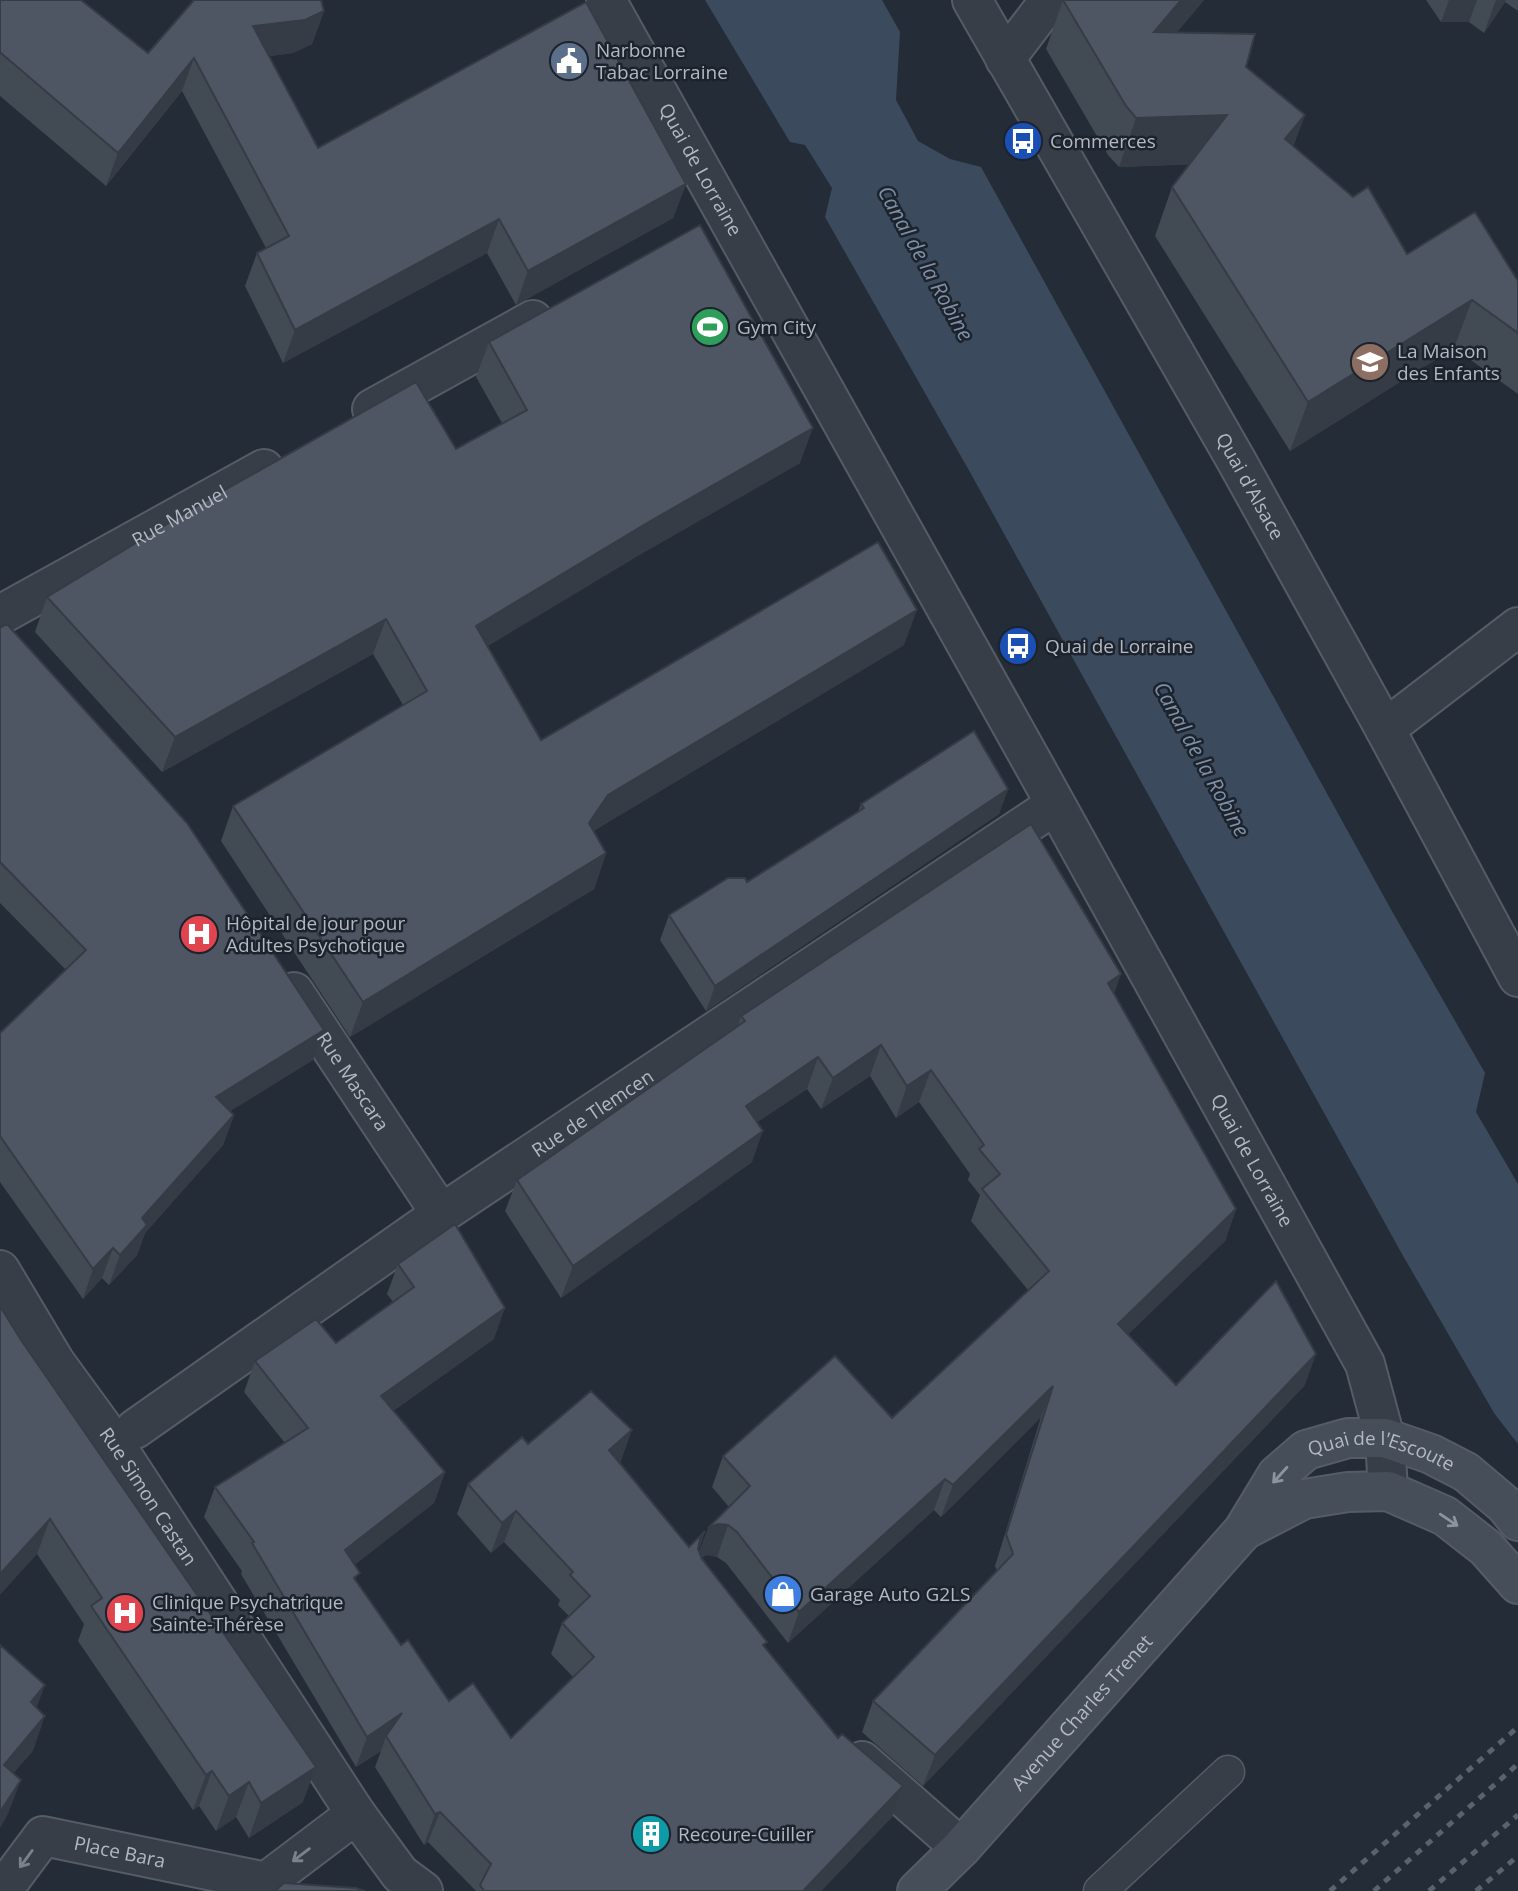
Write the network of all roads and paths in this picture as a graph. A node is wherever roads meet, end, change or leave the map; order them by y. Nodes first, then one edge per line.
1 (606, 0) edge
2 (972, 0) edge
3 (1050, 0) edge
4 (1005, 59) junction
5 (568, 300) edge
6 (338, 428) edge
7 (290, 454) edge
8 (1518, 626) edge
9 (6, 629) edge
10 (1385, 729) junction
11 (1055, 805) junction
12 (276, 964) edge
13 (1518, 977) edge
14 (441, 1214) junction
15 (0, 1270) edge
16 (135, 1429) dead end
17 (1385, 1437) junction
18 (1388, 1491) junction
19 (1518, 1521) edge
20 (1242, 1531) junction
21 (1518, 1584) edge
22 (841, 1743) edge
23 (1227, 1772) dead end
24 (356, 1814) junction
25 (961, 1848) junction
26 (260, 1886) edge
27 (2, 1891) edge
28 (423, 1891) edge
29 (917, 1891) edge
30 (1100, 1891) edge

1 - 11 street, Quai de Lorraine
2 - 4 street, Quai d'Alsace
3 - 4 street
4 - 10 street, Quai d'Alsace
5 - 6 street
7 - 9 street, Rue Manuel
8 - 10 street
10 - 13 street, Quai d'Alsace
11 - 14 street, Rue de Tlemcen
11 - 17 street, Quai de Lorraine
12 - 14 street, Rue Mascara
14 - 16 street, Rue de Tlemcen
15 - 24 street, Rue Simon Castan
17 - 18 street, Quai de Lorraine
17 - 19 main road, Quai de l'Escoute
17 -> 20 main road, Quai de l'Escoute
18 - 20 main road, Quai de l'Escoute
18 -> 21 main road, Quai de l'Escoute
20 - 25 main road, Avenue Charles Trenet
22 - 25 street
23 - 30 lane
24 -> 26 street, Place Bara
24 - 28 street, Rue Simon Castan
25 - 29 main road, Avenue Charles Trenet
26 -> 27 street, Place Bara

